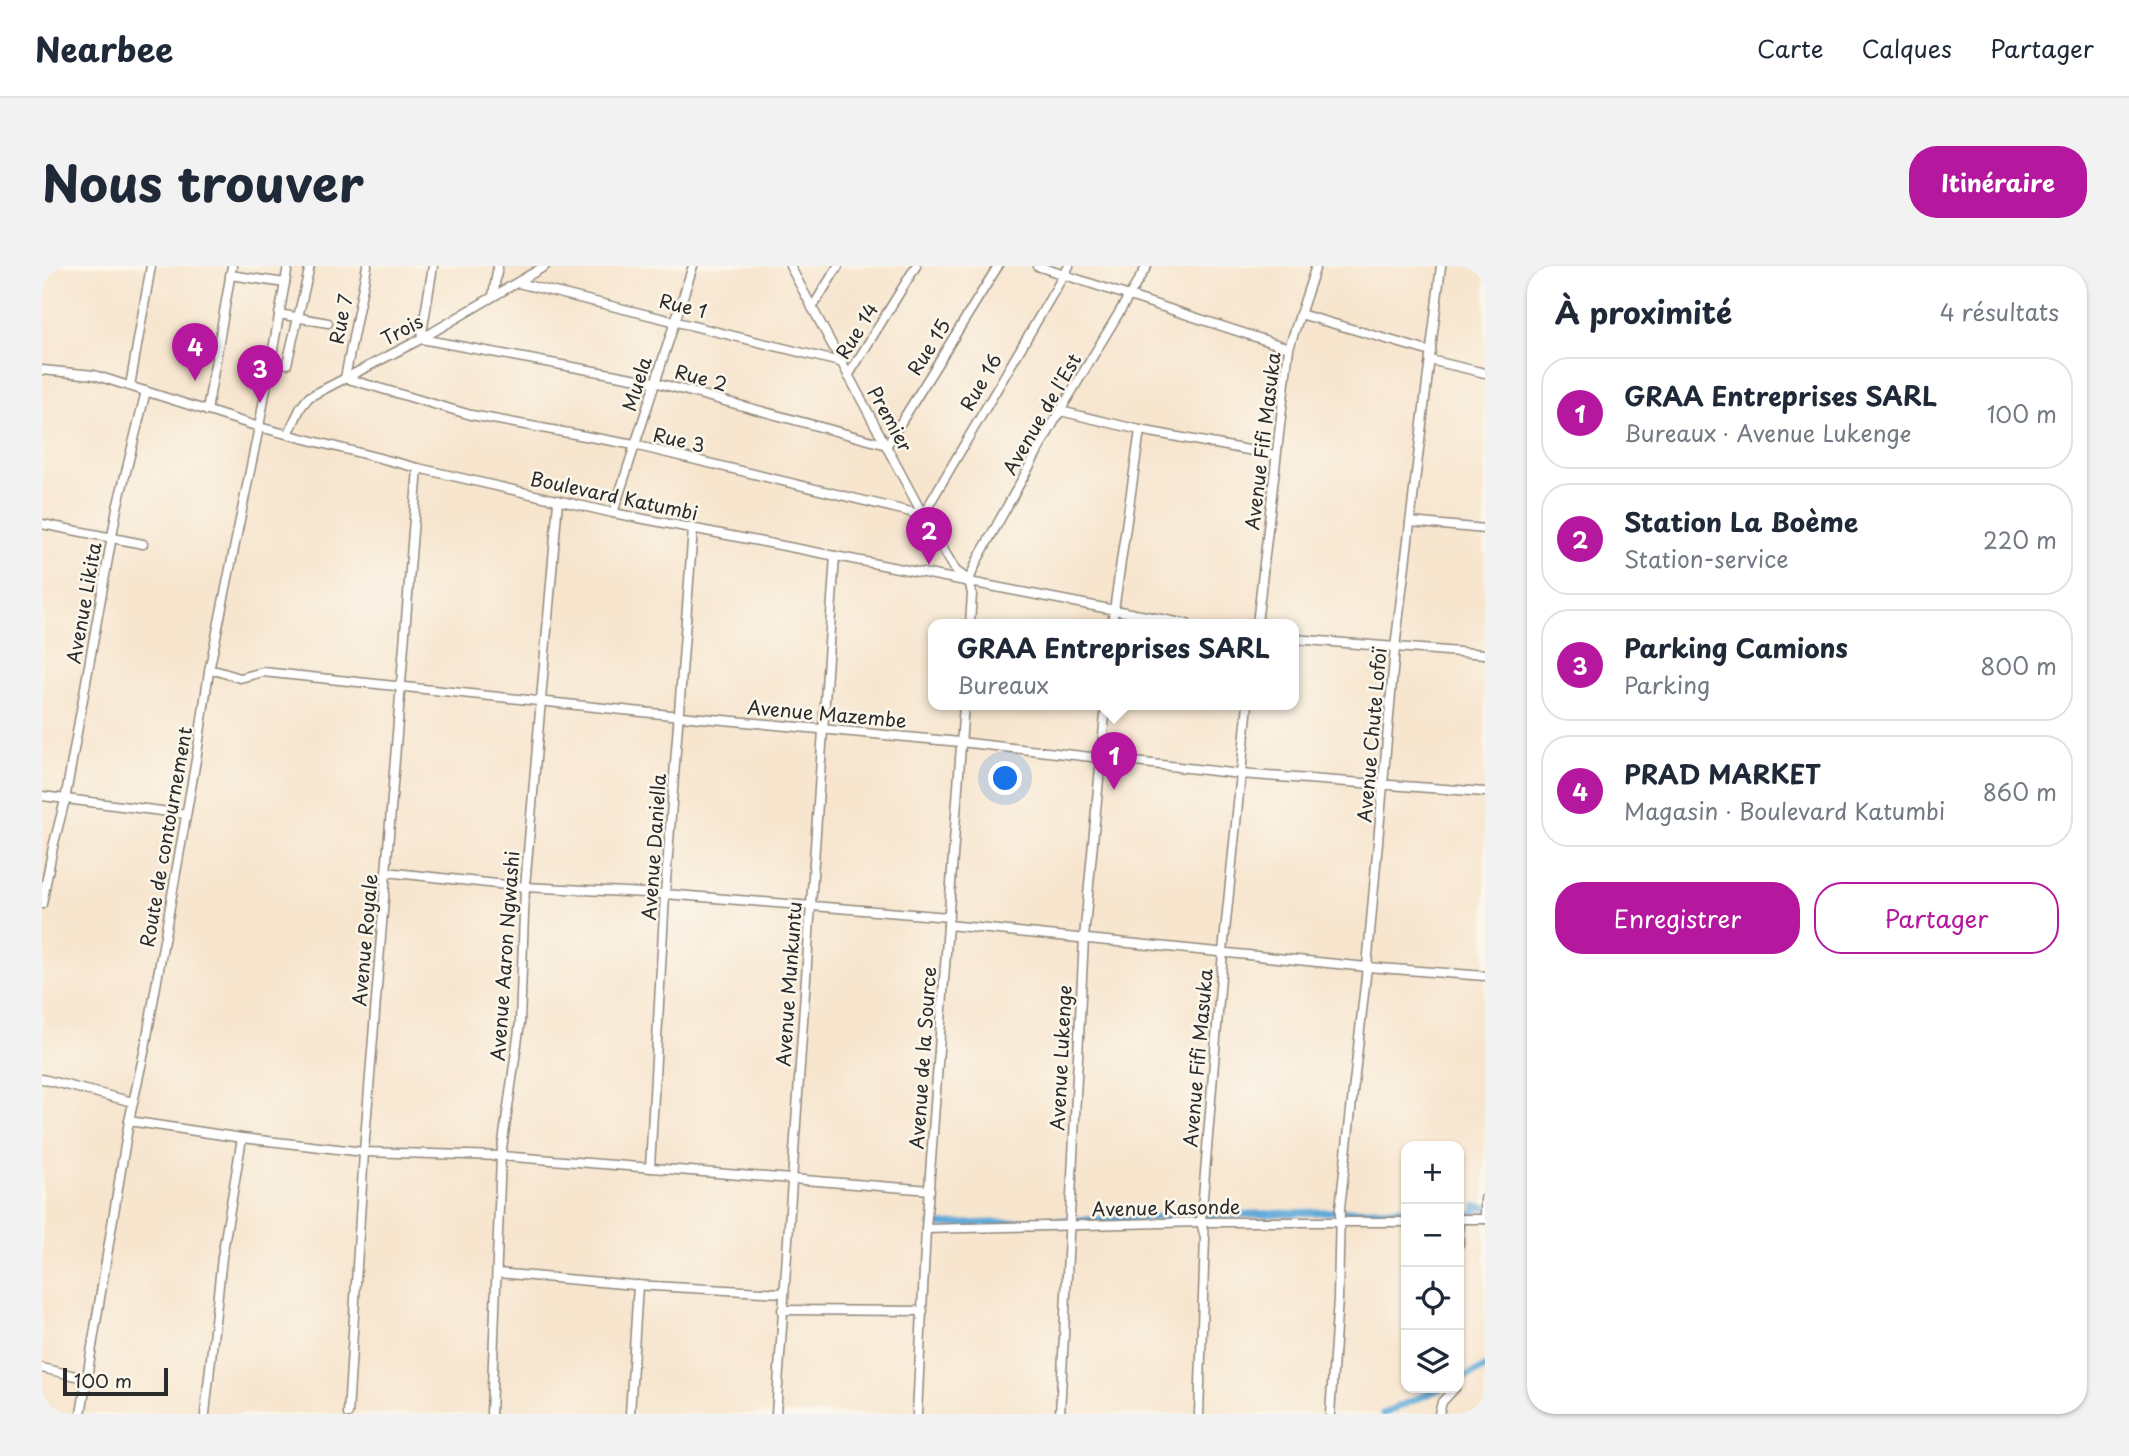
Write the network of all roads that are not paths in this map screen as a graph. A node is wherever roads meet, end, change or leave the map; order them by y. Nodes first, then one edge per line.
1 (151, 266) edge
2 (288, 266) edge
3 (310, 266) edge
4 (367, 266) edge
5 (433, 266) edge
6 (498, 266) edge
7 (545, 266) edge
8 (693, 266) edge
9 (790, 266) edge
10 (838, 266) edge
11 (916, 266) edge
12 (998, 266) edge
13 (1037, 266) edge
14 (1147, 266) edge
15 (1316, 266) edge
16 (1441, 266) edge
17 (1066, 270) edge
18 (231, 271) edge
19 (285, 283) junction
20 (518, 283) junction
21 (493, 296) junction
22 (1130, 297) junction
23 (812, 308) junction
24 (279, 314) junction
25 (1300, 314) junction
26 (299, 318) junction
27 (676, 320) junction
28 (328, 323) dead end
29 (421, 339) junction
30 (1289, 348) junction
31 (1431, 356) junction
32 (840, 362) junction
33 (287, 364) dead end
34 (42, 370) edge
35 (1485, 373) edge
36 (848, 376) junction
37 (345, 378) junction
38 (654, 382) junction
39 (130, 386) junction
40 (146, 391) junction
41 (207, 411) junction
42 (1060, 411) junction
43 (259, 427) junction
44 (1140, 430) junction
45 (288, 434) junction
46 (634, 445) junction
47 (887, 445) junction
48 (1275, 455) junction
49 (418, 468) junction
50 (558, 500) junction
51 (613, 513) junction
52 (923, 514) junction
53 (1410, 522) junction
54 (42, 524) edge
55 (692, 528) junction
56 (1485, 529) edge
57 (111, 538) junction
58 (144, 544) dead end
59 (835, 556) junction
60 (969, 580) junction
61 (1114, 610) junction
62 (970, 619) edge
63 (1113, 619) edge
64 (1161, 619) edge
65 (1259, 619) edge
66 (1299, 639) edge
67 (1395, 648) junction
68 (1485, 654) edge
69 (209, 671) junction
70 (400, 687) junction
71 (540, 702) junction
72 (963, 710) edge
73 (1105, 710) edge
74 (1247, 710) edge
75 (680, 716) junction
76 (822, 728) junction
77 (960, 743) junction
78 (1101, 758) junction
79 (1240, 774) junction
80 (1384, 785) junction
81 (1485, 792) edge
82 (42, 796) edge
83 (65, 800) junction
84 (185, 814) junction
85 (386, 872) junction
86 (525, 887) junction
87 (666, 894) junction
88 (42, 904) edge
89 (810, 908) junction
90 (949, 921) junction
91 (1084, 938) junction
92 (1223, 953) junction
93 (1367, 967) junction
94 (1485, 976) edge
95 (42, 1079) edge
96 (133, 1102) junction
97 (130, 1121) junction
98 (242, 1138) junction
99 (364, 1152) junction
100 (501, 1156) junction
101 (650, 1168) junction
102 (792, 1179) junction
103 (930, 1189) junction
104 (1485, 1200) edge
105 (1485, 1212) edge
106 (1464, 1219) edge
107 (1485, 1219) edge
108 (1339, 1221) junction
109 (1201, 1222) junction
110 (1401, 1222) edge
111 (1068, 1226) junction
112 (926, 1229) junction
113 (497, 1273) junction
114 (638, 1285) junction
115 (783, 1293) junction
116 (782, 1310) junction
117 (923, 1311) junction
118 (42, 1368) edge
119 (88, 1379) junction
120 (1450, 1393) edge
121 (81, 1414) edge
122 (205, 1414) edge
123 (348, 1414) edge
124 (491, 1414) edge
125 (630, 1414) edge
126 (776, 1414) edge
127 (917, 1414) edge
128 (1060, 1414) edge
129 (1199, 1414) edge
130 (1330, 1414) edge
131 (1439, 1414) edge

1 - 39 street
2 - 19 street, Route de contournement
3 - 26 street
4 - 37 street, Rue 7
5 - 29 street
6 - 21 street
7 - 20 street, Trois
8 - 27 street, Muela
9 - 23 street, Premier
10 - 23 street
11 - 36 street, Rue 14
12 - 47 street, Rue 15
13 - 17 street
14 - 22 street, Avenue de l'Est
15 - 25 street, Avenue Fifi Masuka
16 - 31 street, Avenue Chute Lofoï
17 - 22 street
17 - 52 street, Rue 16
18 - 19 street
18 - 41 street
19 - 24 street, Route de contournement
20 - 21 street, Trois
20 - 27 street, Rue 1
21 - 29 street, Trois
22 - 30 street
22 - 42 street, Avenue de l'Est
23 - 32 street, Premier
24 - 26 street
24 - 43 street, Route de contournement
25 - 30 street, Avenue Fifi Masuka
25 - 31 street
26 - 28 street
26 - 33 street
27 - 32 street, Rue 1
27 - 38 street, Muela
29 - 37 street, Trois
29 - 38 street, Rue 2
30 - 48 street, Avenue Fifi Masuka
31 - 35 street
31 - 53 street, Avenue Chute Lofoï
32 - 36 street, Premier
34 - 39 street, Boulevard Katumbi
36 - 47 street, Premier
37 - 45 street, Trois
37 - 46 street, Rue 3
38 - 46 street, Muela
38 - 47 street, Rue 2
39 - 40 street, Boulevard Katumbi
40 - 41 street, Boulevard Katumbi
40 - 57 street, Avenue Likita
41 - 43 street, Boulevard Katumbi
42 - 44 street
42 - 60 street, Avenue de l'Est
43 - 45 street, Boulevard Katumbi
43 - 69 street, Route de contournement
44 - 48 street
44 - 61 street
45 - 49 street, Boulevard Katumbi
46 - 51 street, Muela
46 - 52 street, Rue 3
47 - 52 street, Premier
48 - 65 street, Avenue Fifi Masuka
49 - 50 street, Boulevard Katumbi
49 - 70 street, Avenue Royale
50 - 51 street, Boulevard Katumbi
50 - 71 street, Avenue Aaron Ngwashi
51 - 55 street, Boulevard Katumbi
52 - 60 street, Premier
53 - 56 street
53 - 67 street, Avenue Chute Lofoï
54 - 57 street
55 - 59 street, Boulevard Katumbi
55 - 75 street, Avenue Daniella
57 - 58 street
57 - 83 street, Avenue Likita
59 - 60 street, Boulevard Katumbi
59 - 76 street, Avenue Munkuntu
60 - 61 street, Boulevard Katumbi
60 - 62 street
61 - 63 street
61 - 64 street, Boulevard Katumbi
66 - 67 street
67 - 68 street
67 - 80 street, Avenue Chute Lofoï
69 - 70 street, Avenue Mazembe
69 - 84 street, Route de contournement
70 - 71 street, Avenue Mazembe
70 - 85 street, Avenue Royale
71 - 75 street, Avenue Mazembe
71 - 86 street, Avenue Aaron Ngwashi
72 - 77 street, Avenue de la Source
73 - 78 street, Avenue Lukenge
74 - 79 street, Avenue Fifi Masuka
75 - 76 street, Avenue Mazembe
75 - 87 street, Avenue Daniella
76 - 77 street, Avenue Mazembe
76 - 89 street, Avenue Munkuntu
77 - 78 street, Avenue Mazembe
77 - 90 street, Avenue de la Source
78 - 79 street, Avenue Mazembe
78 - 91 street, Avenue Lukenge
79 - 80 street, Avenue Mazembe
79 - 92 street, Avenue Fifi Masuka
80 - 81 street, Avenue Mazembe
80 - 93 street, Avenue Chute Lofoï
82 - 83 street
83 - 84 street
83 - 88 street, Avenue Likita
84 - 96 street, Route de contournement
85 - 86 street
85 - 99 street, Avenue Royale
86 - 87 street
86 - 100 street, Avenue Aaron Ngwashi
87 - 89 street
87 - 101 street, Avenue Daniella
89 - 90 street
89 - 102 street, Avenue Munkuntu
90 - 91 street
90 - 103 street, Avenue de la Source
91 - 92 street
91 - 111 street, Avenue Lukenge
92 - 93 street
92 - 109 street, Avenue Fifi Masuka
93 - 94 street
93 - 108 street, Avenue Chute Lofoï
95 - 96 street
96 - 97 street, Route de contournement
97 - 98 street
97 - 119 street, Route de contournement
98 - 99 street
98 - 122 street
99 - 100 street
99 - 123 street, Avenue Royale
100 - 101 street
100 - 113 street, Avenue Aaron Ngwashi
101 - 102 street
102 - 103 street
102 - 115 street, Avenue Munkuntu
103 - 112 street, Avenue de la Source
104 - 105 street
105 - 107 street
106 - 107 street
108 - 109 street, Avenue Kasonde
108 - 110 street, Avenue Kasonde
108 - 130 street, Avenue Chute Lofoï
109 - 111 street, Avenue Kasonde
109 - 129 street, Avenue Fifi Masuka
111 - 112 street, Avenue Kasonde
111 - 128 street, Avenue Lukenge
112 - 117 street, Avenue de la Source
113 - 114 street
113 - 124 street, Avenue Aaron Ngwashi
114 - 115 street
114 - 125 street
115 - 116 street, Avenue Munkuntu
116 - 117 street
116 - 126 street, Avenue Munkuntu
117 - 127 street, Avenue de la Source
118 - 119 street
119 - 121 street, Route de contournement
120 - 131 street

